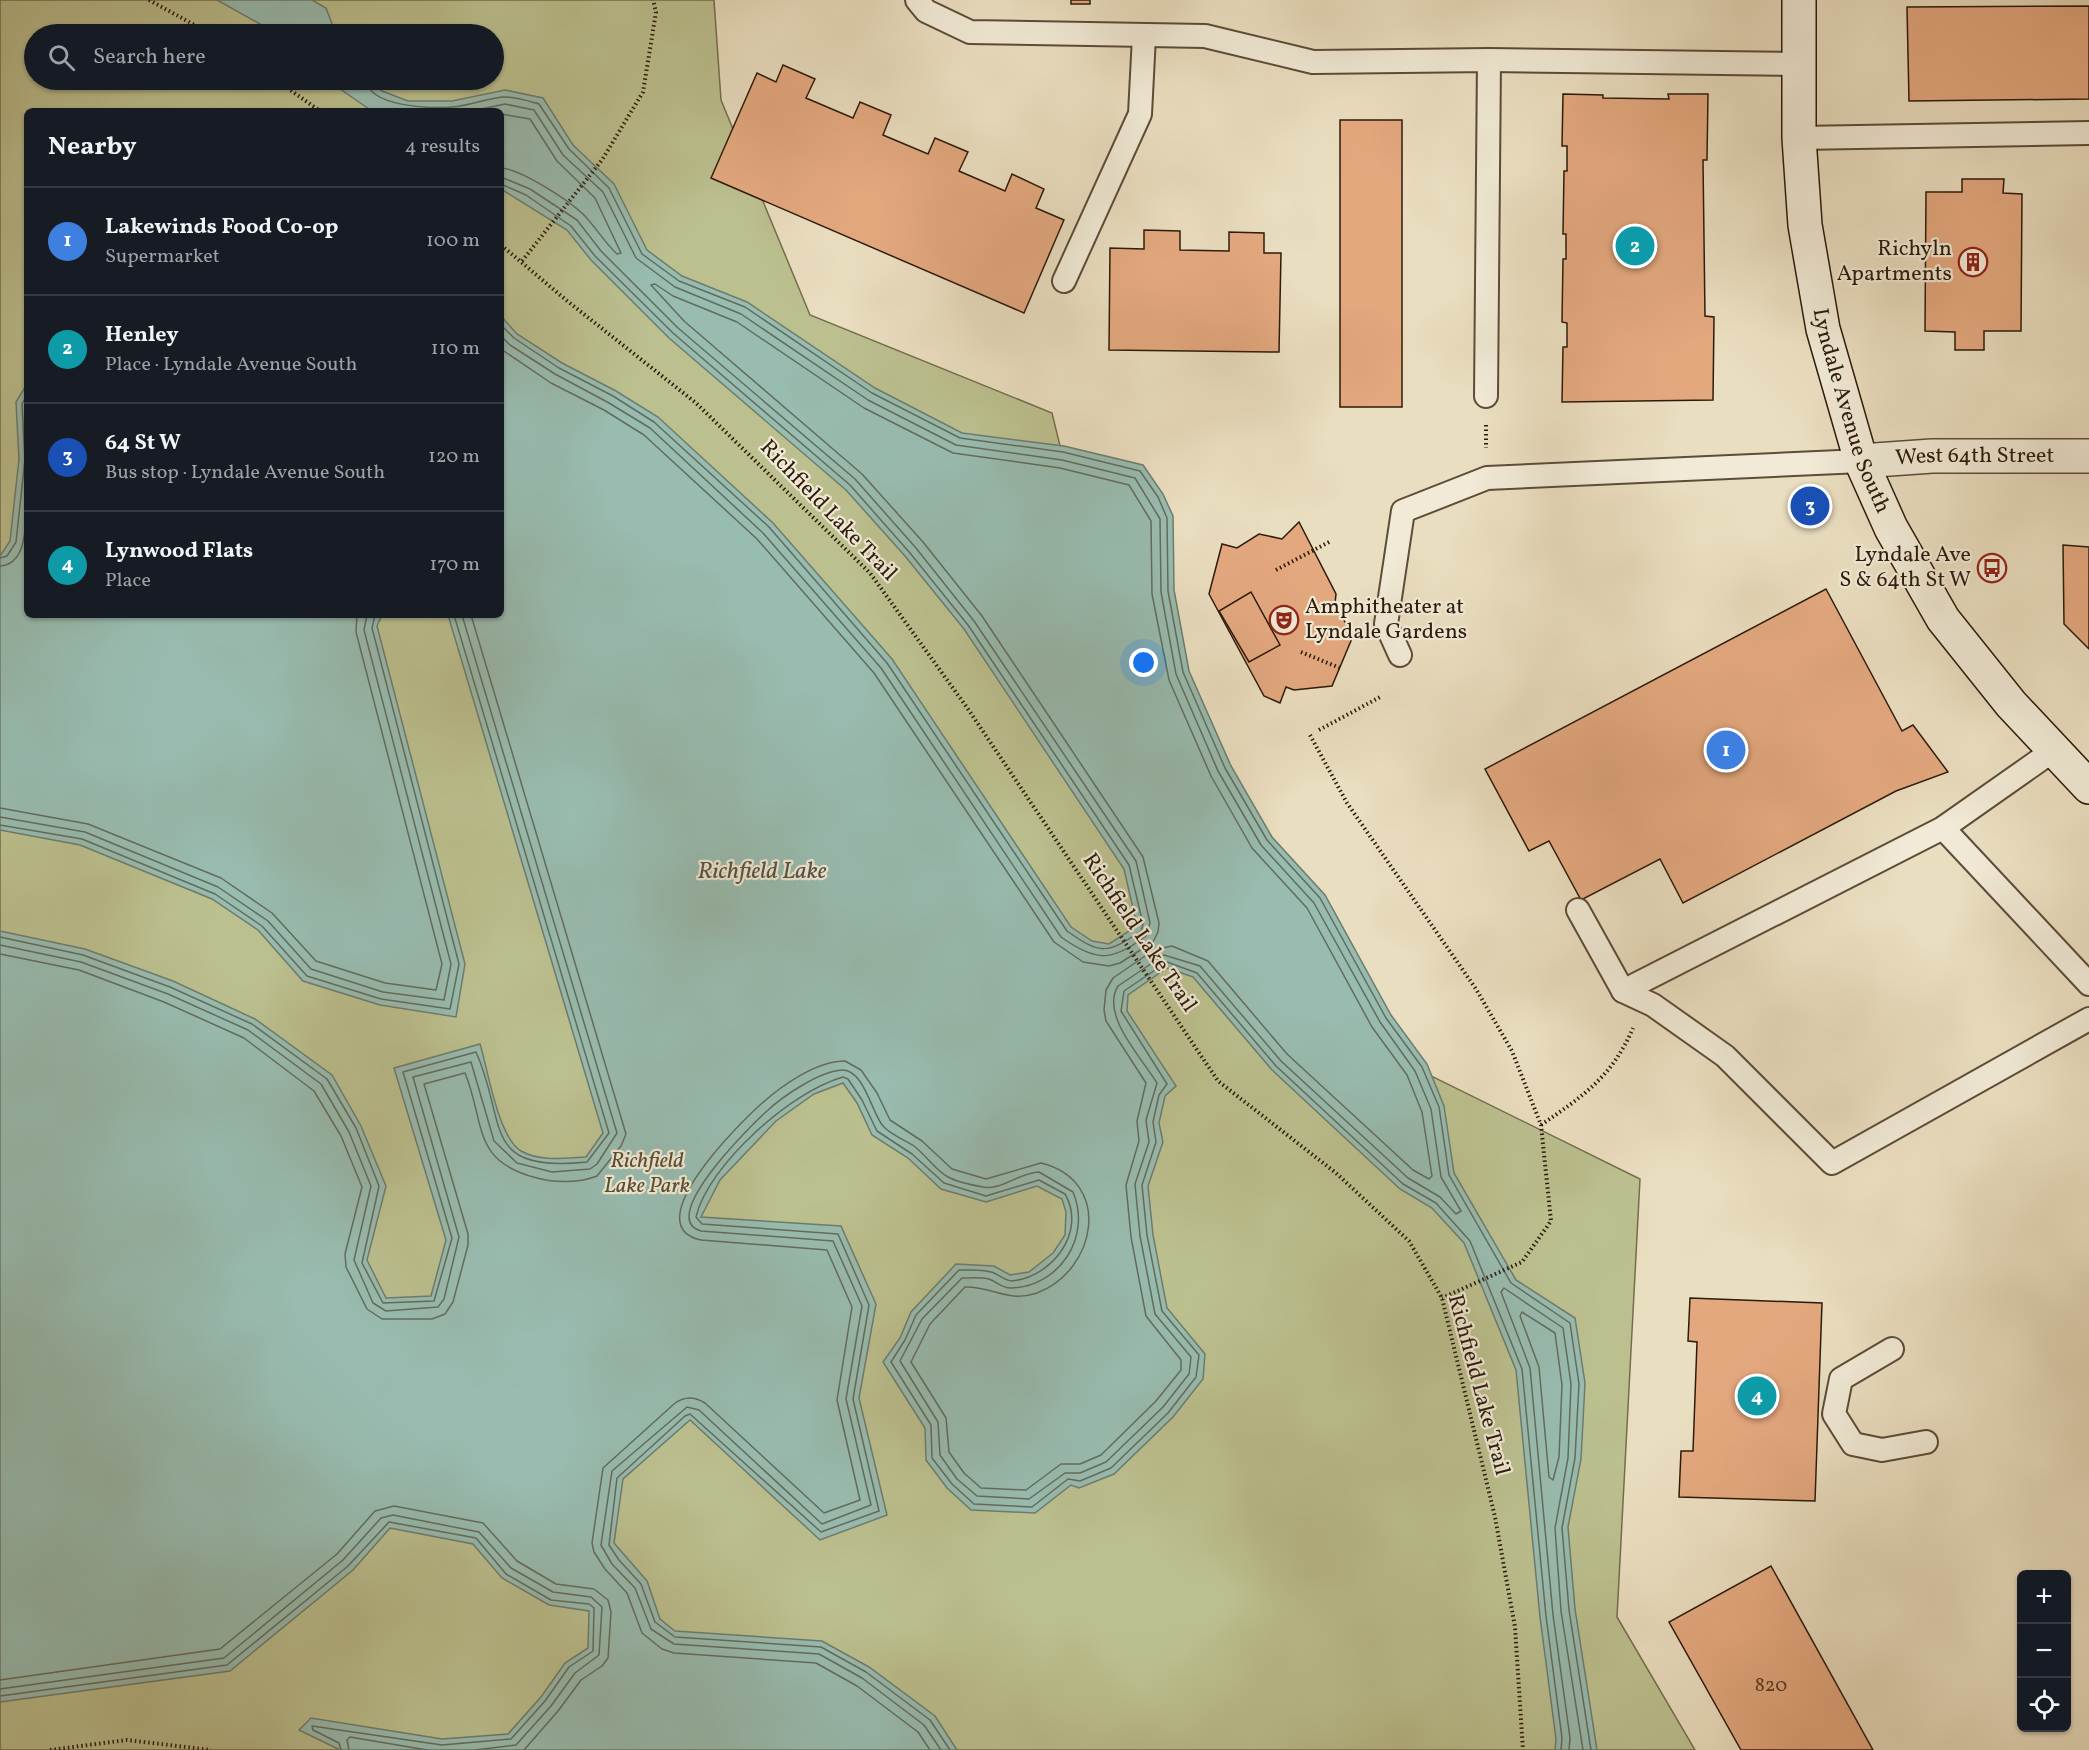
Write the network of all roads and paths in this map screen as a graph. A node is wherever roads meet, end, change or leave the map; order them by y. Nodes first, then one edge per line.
1 (148, 0) edge
2 (653, 0) edge
3 (917, 0) edge
4 (1798, 0) edge
5 (192, 24) edge
6 (1144, 36) junction
7 (1489, 60) junction
8 (1799, 64) junction
9 (290, 90) edge
10 (316, 108) edge
11 (2089, 134) edge
12 (1799, 138) junction
13 (504, 246) edge
14 (522, 261) junction
15 (1064, 281) dead end
16 (1486, 396) joint
17 (2089, 456) edge
18 (1861, 461) junction
19 (1487, 478) junction
20 (1331, 541) dead end
21 (1276, 570) dead end
22 (1301, 651) dead end
23 (1400, 655) dead end
24 (1340, 668) dead end
25 (1382, 696) dead end
26 (1318, 730) dead end
27 (1310, 735) dead end
28 (2054, 750) junction
29 (2089, 787) edge
30 (1942, 828) junction
31 (1578, 910) dead end
32 (2089, 984) edge
33 (1623, 991) junction
34 (1653, 1005) junction
35 (2089, 1019) edge
36 (1540, 1125) junction
37 (1442, 1298) junction
38 (1892, 1349) dead end
39 (1926, 1442) dead end
40 (50, 1750) edge
41 (211, 1750) edge
42 (1523, 1750) edge

1 - 5 path
2 - 14 path
3 - 6 lane
4 - 8 main road, Lyndale Avenue South
6 - 7 lane
6 - 15 lane
7 - 8 lane
7 - 16 lane
8 - 12 main road, Lyndale Avenue South
9 - 10 path
11 - 12 lane
12 - 18 main road, Lyndale Avenue South
13 - 14 path, Richfield Lake Trail
14 - 37 path, Richfield Lake Trail
16 - 19 path
17 - 18 main road, West 64th Street
18 - 19 lane
18 - 28 main road, Lyndale Avenue South
19 - 23 lane
20 - 21 path
22 - 24 path
25 - 26 path
27 - 36 path
28 - 29 main road, Lyndale Avenue South
28 - 30 lane
30 - 32 lane
30 - 33 lane
31 - 33 lane
33 - 34 lane
34 - 35 lane
34 - 36 path
36 - 37 path
37 - 42 path, Richfield Lake Trail
38 - 39 lane
40 - 41 path

